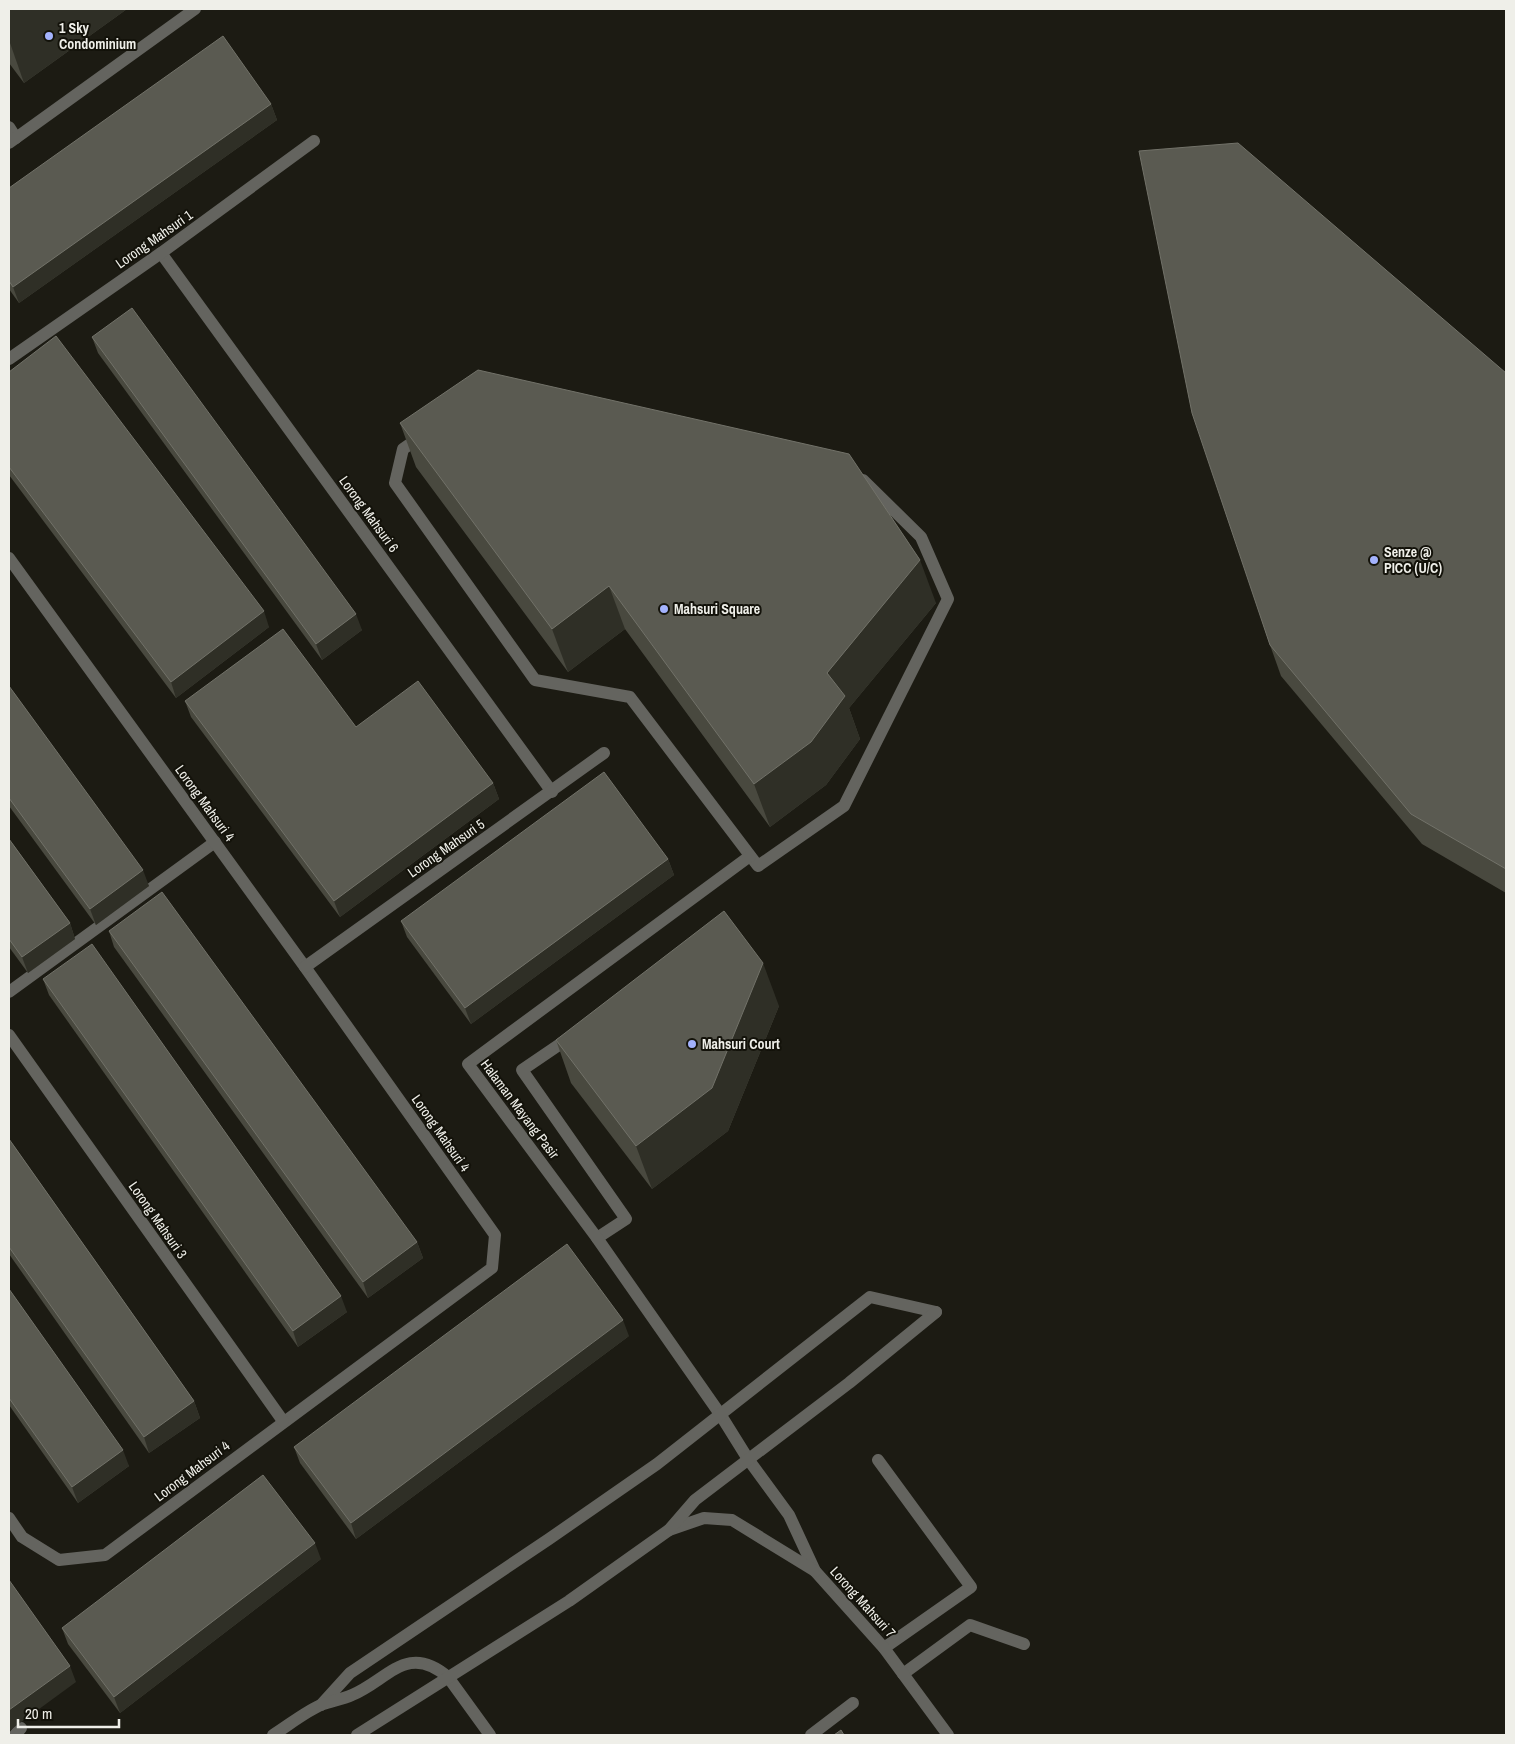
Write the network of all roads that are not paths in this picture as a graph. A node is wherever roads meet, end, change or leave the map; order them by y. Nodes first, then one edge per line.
1 (195, 9) edge
2 (11, 136) edge
3 (314, 141) dead end
4 (161, 253) junction
5 (9, 359) edge
6 (9, 558) edge
7 (604, 753) dead end
8 (552, 792) junction
9 (215, 842) junction
10 (750, 856) junction
11 (305, 967) junction
12 (9, 992) edge
13 (586, 1026) edge
14 (9, 1035) edge
15 (597, 1238) junction
16 (720, 1414) junction
17 (283, 1422) junction
18 (748, 1459) junction
19 (878, 1460) dead end
20 (9, 1518) edge
21 (669, 1530) junction
22 (815, 1571) junction
23 (1024, 1644) dead end
24 (884, 1648) junction
25 (903, 1674) junction
26 (448, 1677) junction
27 (853, 1703) dead end
28 (321, 1705) junction
29 (273, 1735) edge
30 (356, 1735) edge
31 (490, 1735) edge
32 (812, 1735) edge
33 (948, 1735) edge

1 - 2 street
3 - 4 street, Lorong Mahsuri 1
4 - 5 street, Lorong Mahsuri 1
4 - 8 street, Lorong Mahsuri 6
6 - 9 street, Lorong Mahsuri 4
7 - 8 street, Lorong Mahsuri 5
8 - 11 street, Lorong Mahsuri 5
9 - 11 street, Lorong Mahsuri 4
9 - 12 street
10 - 10 street
10 - 15 street, Halaman Mayang Pasir
11 - 17 street, Lorong Mahsuri 4
13 - 15 street
14 - 17 street, Lorong Mahsuri 3
15 - 16 street, Halaman Mayang Pasir
16 - 18 street, Halaman Mayang Pasir
16 - 18 street
16 - 28 street
17 - 20 street, Lorong Mahsuri 4
18 - 21 street
18 - 22 street, Lorong Mahsuri 7
19 - 24 street
21 - 22 street
21 - 26 street
22 - 24 street, Lorong Mahsuri 7
23 - 25 street
24 - 25 street, Lorong Mahsuri 7
25 - 33 street, Lorong Mahsuri 7
26 - 28 street
26 - 30 street
26 - 31 street
27 - 32 street
28 - 29 street

